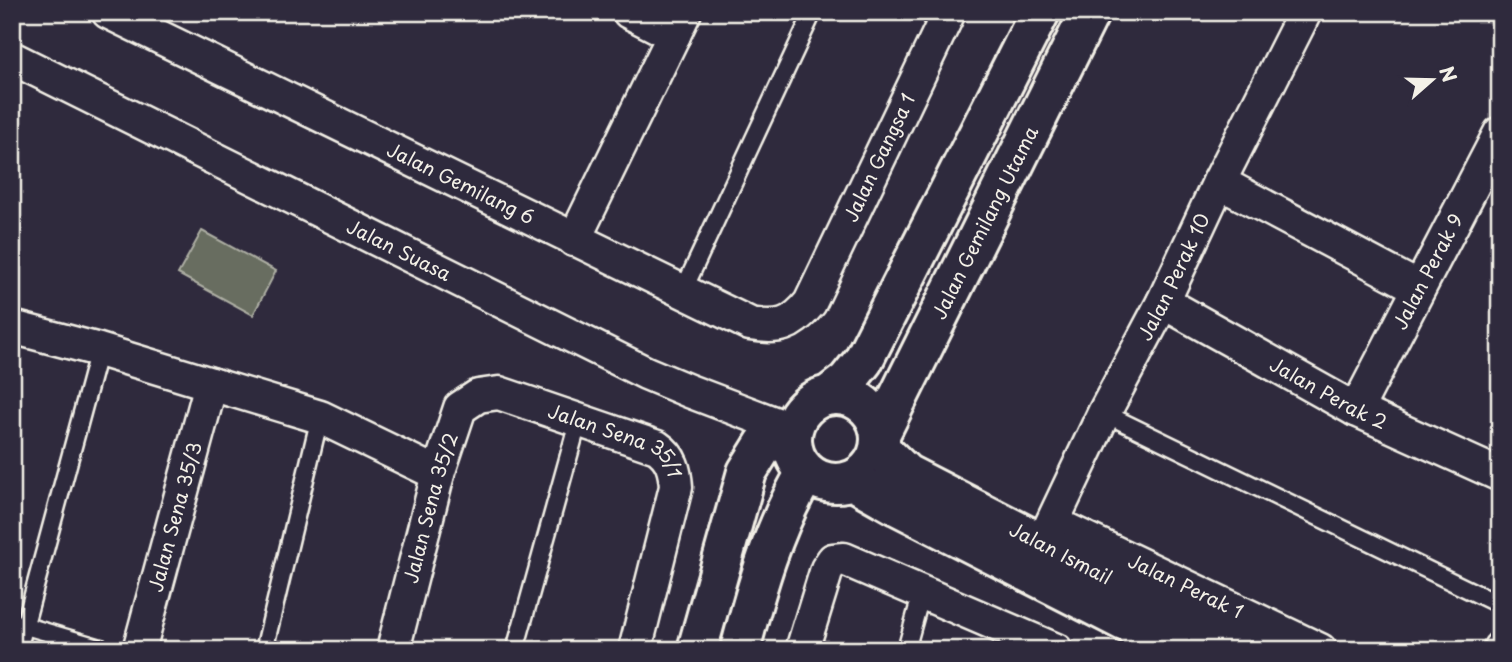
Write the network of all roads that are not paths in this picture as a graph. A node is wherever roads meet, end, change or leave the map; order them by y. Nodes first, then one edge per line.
1 (629, 12) edge
2 (813, 12) edge
3 (949, 12) edge
4 (1040, 12) edge
5 (1090, 12) edge
6 (1305, 12) edge
7 (126, 16) edge
8 (679, 24) edge
9 (12, 58) edge
10 (1500, 133) edge
11 (1219, 183) junction
12 (1488, 185) edge
13 (574, 240) junction
14 (1419, 288) junction
15 (683, 291) junction
16 (1163, 302) junction
17 (810, 303) joint
18 (12, 327) edge
19 (99, 351) junction
20 (211, 384) junction
21 (499, 393) joint
22 (829, 395) junction
23 (1356, 411) junction
24 (1104, 413) junction
25 (320, 417) junction
26 (579, 419) junction
27 (792, 430) junction
28 (880, 441) junction
29 (806, 473) junction
30 (438, 474) junction
31 (1500, 475) edge
32 (854, 481) junction
33 (1048, 533) junction
34 (922, 592) junction
35 (1500, 605) edge
36 (18, 624) edge
37 (1024, 643) edge
38 (18, 650) edge
39 (108, 650) edge
40 (139, 650) edge
41 (264, 650) edge
42 (393, 650) edge
43 (514, 650) edge
44 (635, 650) edge
45 (697, 650) edge
46 (740, 650) edge
47 (803, 650) edge
48 (906, 650) edge
49 (1056, 650) edge
50 (1181, 650) edge
51 (1249, 650) edge
52 (1320, 650) edge

1 - 8 street
2 - 15 lane
3 - 17 street, Jalan Gangsa 1
4 - 22 main road
5 - 28 main road, Jalan Gemilang Utama
6 - 11 street, Jalan Perak 10
7 - 13 street, Jalan Gemilang 6
8 - 13 street
9 - 27 street, Jalan Suasa
10 - 12 street, Jalan Perak 9
11 - 14 street
11 - 16 street, Jalan Perak 10
12 - 14 street, Jalan Perak 9
13 - 15 street, Jalan Gemilang 6
14 - 23 street, Jalan Perak 9
15 - 17 street, Jalan Gemilang 6
16 - 23 street, Jalan Perak 2
16 - 24 street, Jalan Perak 10
18 - 19 street
19 - 20 street
19 - 36 lane
20 - 25 street
20 - 40 street, Jalan Sena 35/3
21 - 26 street, Jalan Sena 35/1
21 - 30 street, Jalan Sena 35/2
22 - 27 main road
22 - 28 main road
23 - 31 street, Jalan Perak 2
24 - 33 street, Jalan Perak 10
24 - 35 lane
25 - 30 street
25 - 41 lane
26 - 43 lane
26 - 44 street, Jalan Sena 35/1
27 - 29 main road
27 - 45 main road
28 - 32 main road
28 - 33 main road, Jalan Ismail
29 - 32 main road
29 - 46 main road
30 - 42 street, Jalan Sena 35/2
32 - 50 main road, Jalan Ismail
33 - 51 main road, Jalan Ismail
33 - 52 street, Jalan Perak 1
34 - 37 street
34 - 47 street
34 - 48 lane
36 - 38 lane
36 - 39 lane
37 - 49 street

